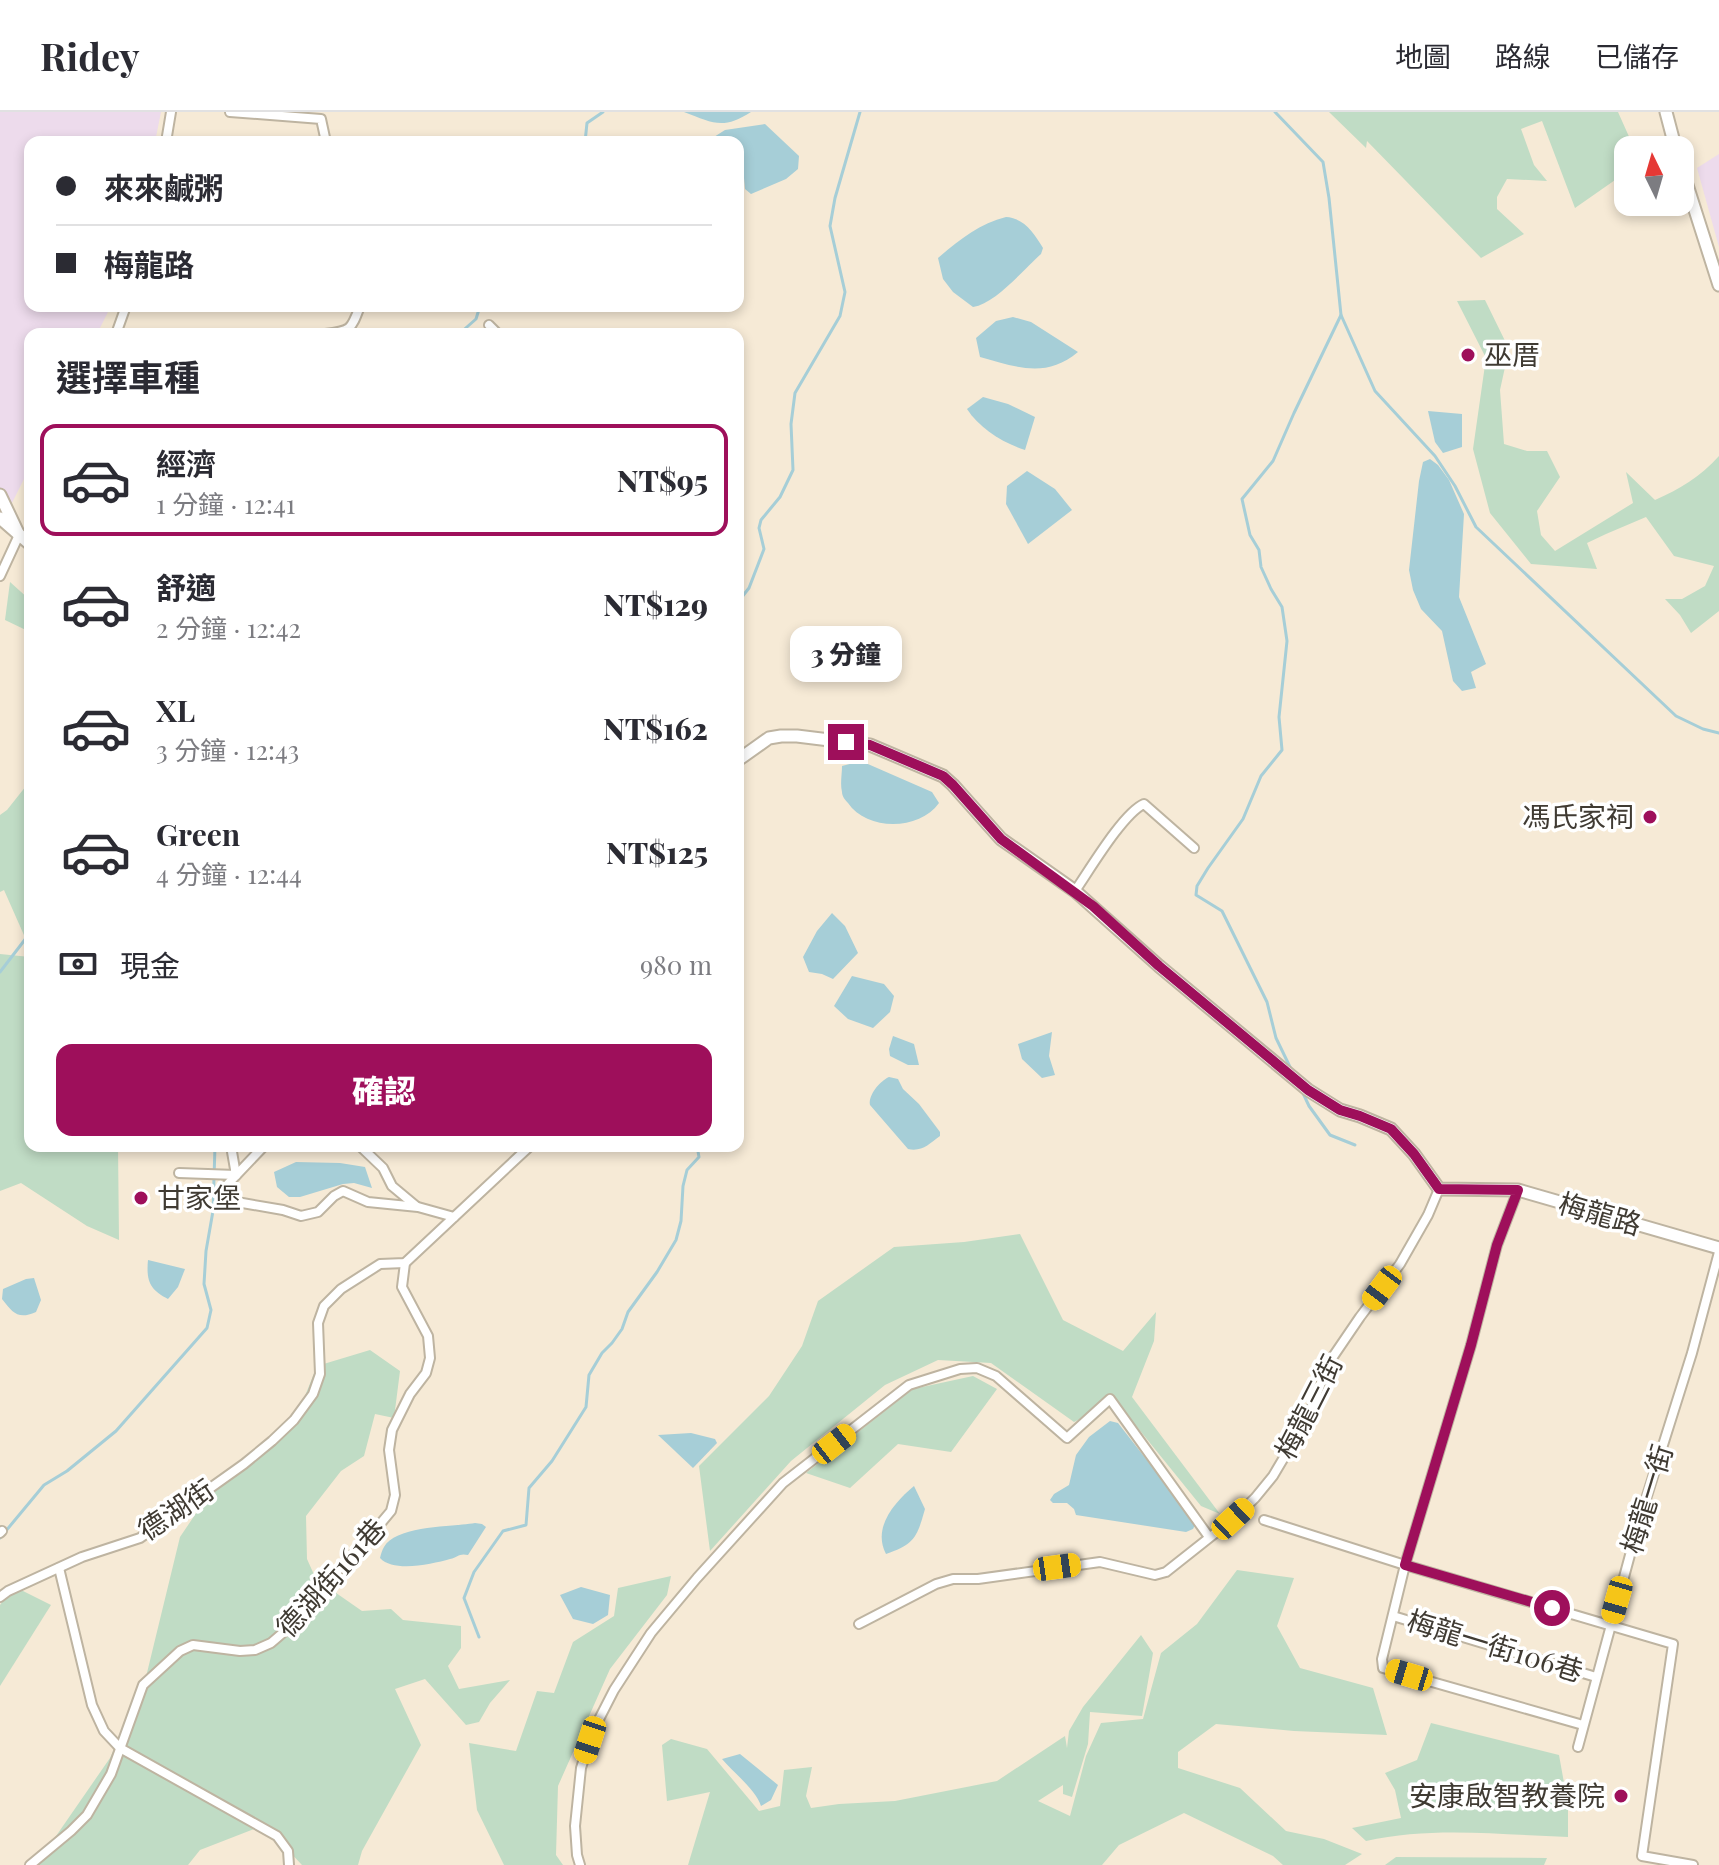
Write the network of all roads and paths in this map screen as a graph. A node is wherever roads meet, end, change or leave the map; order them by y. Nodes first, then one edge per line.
1 (171, 112) edge
2 (230, 112) edge
3 (1666, 112) edge
4 (167, 136) edge
5 (325, 136) edge
6 (1672, 136) edge
7 (1694, 207) edge
8 (1719, 285) edge
9 (489, 325) dead end
10 (492, 328) edge
11 (0, 495) edge
12 (0, 518) edge
13 (19, 535) junction
14 (24, 539) edge
15 (0, 576) edge
16 (744, 756) edge
17 (1194, 848) dead end
18 (1075, 891) junction
19 (232, 1152) edge
20 (258, 1152) edge
21 (366, 1152) edge
22 (524, 1152) edge
23 (179, 1173) dead end
24 (236, 1175) junction
25 (1439, 1189) junction
26 (1518, 1190) junction
27 (418, 1207) junction
28 (454, 1217) junction
29 (1719, 1250) edge
30 (405, 1263) junction
31 (1264, 1520) dead end
32 (1209, 1537) junction
33 (1405, 1565) junction
34 (59, 1568) junction
35 (0, 1597) edge
36 (1393, 1616) junction
37 (859, 1624) dead end
38 (1610, 1625) junction
39 (1596, 1677) junction
40 (1583, 1725) junction
41 (1578, 1747) dead end
42 (120, 1748) junction
43 (30, 1865) edge
44 (289, 1865) edge
45 (580, 1865) edge
46 (1693, 1865) edge

1 - 4 street
2 - 5 street
3 - 6 street
7 - 8 street
9 - 10 street
11 - 13 street
12 - 13 street
13 - 14 street
13 - 15 street
16 - 18 street
17 - 18 street
18 - 25 street
19 - 24 street
20 - 24 street
21 - 27 street
22 - 28 street, 德湖街
23 - 24 street
24 - 27 street
25 - 26 street, 梅龍路
25 - 32 street, 梅龍三街
26 - 29 street, 梅龍路
26 - 33 street
27 - 28 street
28 - 30 street, 德湖街
29 - 38 street, 梅龍一街
30 - 34 street, 德湖街
30 - 42 street, 德湖街161巷
31 - 33 street
32 - 37 street, 梅龍三街
32 - 45 street
33 - 36 street
33 - 38 street
34 - 35 street, 德湖街
34 - 42 street
36 - 39 street, 梅龍一街106巷
36 - 40 street
38 - 39 street, 梅龍一街
38 - 46 street
39 - 40 street, 梅龍一街
40 - 41 street, 梅龍一街
42 - 43 street, 德湖街161巷
42 - 44 street

